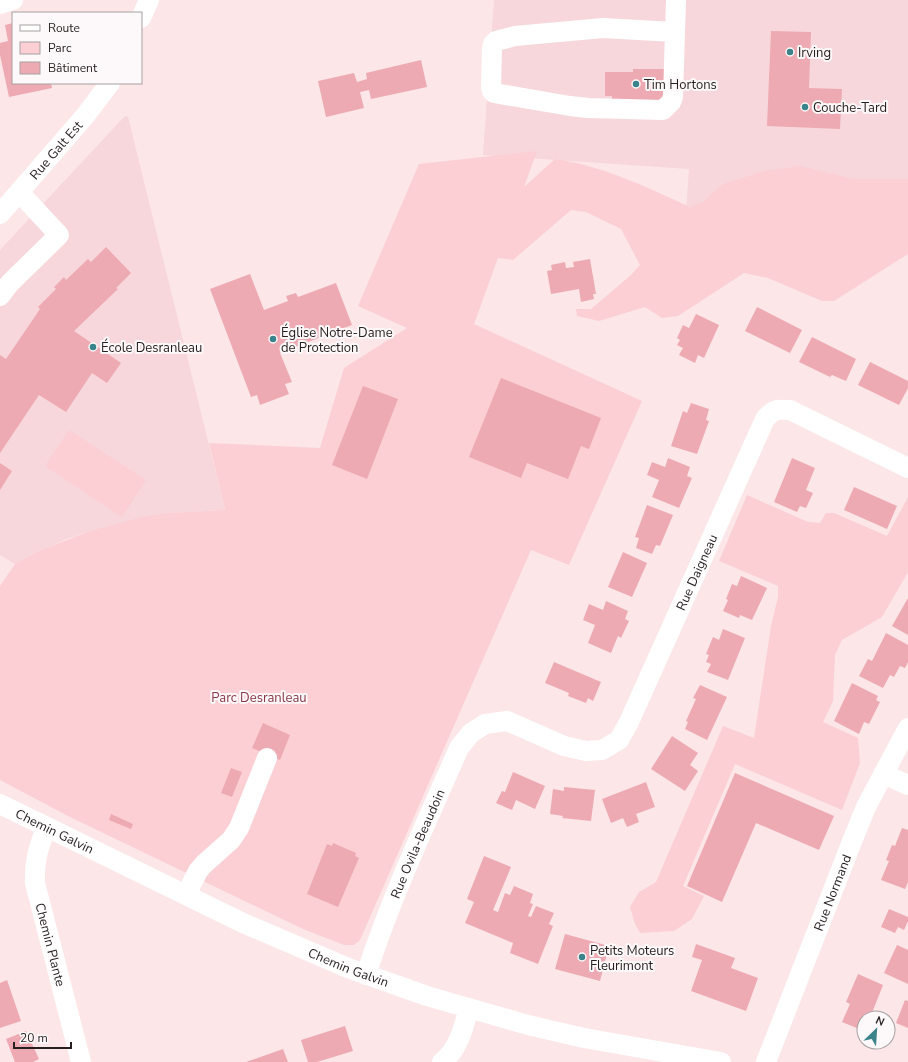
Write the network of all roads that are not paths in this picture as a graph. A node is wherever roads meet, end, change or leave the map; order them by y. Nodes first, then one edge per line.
1 (13, 0) edge
2 (149, 0) edge
3 (676, 0) edge
4 (0, 4) edge
5 (142, 16) edge
6 (674, 32) junction
7 (109, 84) edge
8 (19, 192) junction
9 (0, 214) edge
10 (0, 296) edge
11 (908, 468) edge
12 (485, 724) joint
13 (908, 728) edge
14 (267, 758) dead end
15 (883, 774) junction
16 (908, 785) edge
17 (0, 804) edge
18 (46, 827) junction
19 (186, 895) junction
20 (366, 975) junction
21 (469, 1008) junction
22 (681, 1059) edge
23 (81, 1062) edge
24 (442, 1062) edge
25 (721, 1062) edge
26 (766, 1062) edge

1 - 4 street
2 - 5 street
3 - 6 street
6 - 6 street
7 - 8 street, Rue Galt Est
8 - 9 street, Rue Galt Est
8 - 10 street
11 - 12 street, Rue Daigneau
12 - 20 street, Rue Ovila-Beaudoin
13 - 15 street, Rue Normand
14 - 19 street
15 - 16 street
15 - 26 street, Rue Normand
17 - 18 street, Chemin Galvin
18 - 19 street, Chemin Galvin
18 - 23 street, Chemin Plante
19 - 20 street, Chemin Galvin
20 - 21 street, Chemin Galvin
21 - 22 street, Chemin Galvin
21 - 24 street
22 - 25 street, Chemin Galvin

